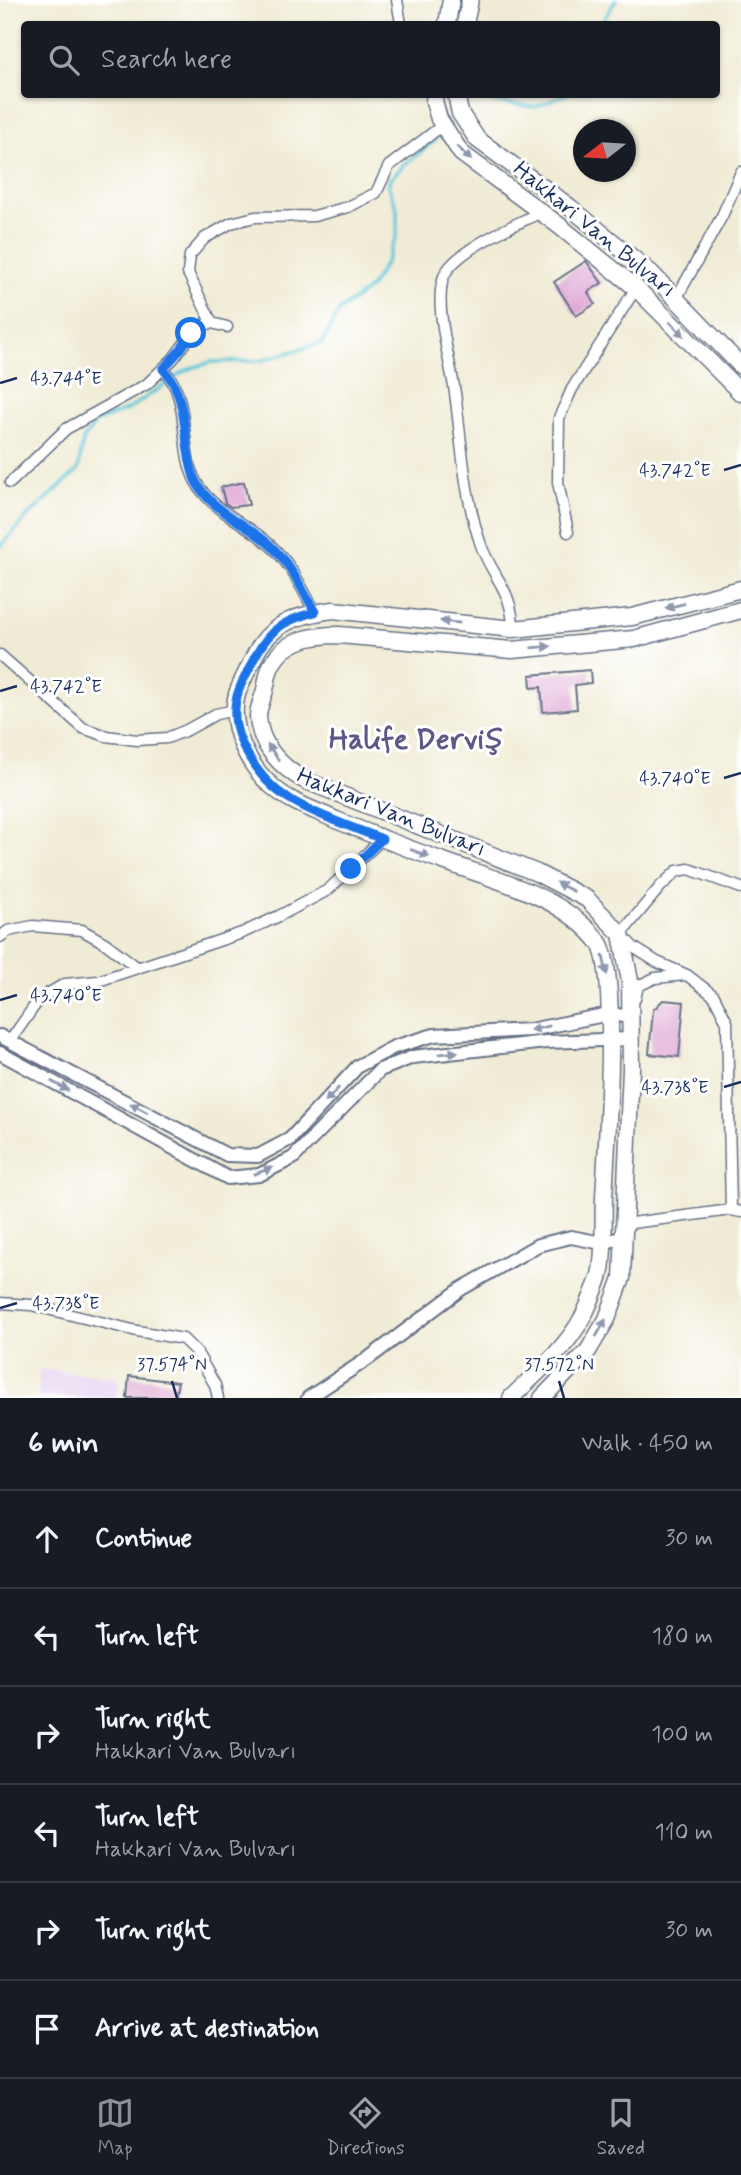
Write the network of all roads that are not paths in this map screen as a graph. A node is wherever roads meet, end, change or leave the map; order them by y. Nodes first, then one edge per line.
1 (397, 0) edge
2 (451, 0) edge
3 (470, 0) edge
4 (400, 21) edge
5 (448, 21) edge
6 (466, 21) edge
7 (431, 98) edge
8 (456, 98) edge
9 (443, 125) junction
10 (741, 172) edge
11 (541, 212) junction
12 (636, 288) junction
13 (676, 299) junction
14 (212, 323) junction
15 (227, 327) dead end
16 (741, 366) edge
17 (166, 371) junction
18 (741, 393) edge
19 (10, 483) dead end
20 (568, 532) dead end
21 (741, 589) edge
22 (741, 610) edge
23 (315, 612) junction
24 (513, 629) junction
25 (0, 655) edge
26 (235, 710) junction
27 (382, 839) junction
28 (741, 888) edge
29 (621, 934) junction
30 (0, 937) edge
31 (138, 968) junction
32 (687, 975) junction
33 (609, 1014) junction
34 (631, 1017) junction
35 (5, 1039) edge
36 (631, 1039) junction
37 (609, 1041) junction
38 (0, 1053) edge
39 (736, 1211) edge
40 (624, 1231) junction
41 (602, 1243) junction
42 (0, 1303) edge
43 (218, 1398) edge
44 (308, 1398) edge
45 (511, 1398) edge
46 (542, 1398) edge

1 - 4 street
2 - 5 main road
3 - 6 main road
7 - 9 main road, Hakkari Van Bulvarı
8 - 13 main road, Hakkari Van Bulvarı
9 -> 11 main road, Hakkari Van Bulvarı
9 - 14 street
10 - 13 street
11 - 12 main road, Hakkari Van Bulvarı
11 - 24 street
12 -> 18 main road, Hakkari Van Bulvarı
12 - 20 street
13 - 16 main road, Hakkari Van Bulvarı
14 - 15 street
14 - 17 street
17 - 19 street
17 - 23 street
21 -> 24 main road, Hakkari Van Bulvarı
29 -> 22 main road, Hakkari Van Bulvarı
24 -> 23 main road, Hakkari Van Bulvarı
23 - 26 main road, Hakkari Van Bulvarı
25 - 26 street
26 - 27 main road, Hakkari Van Bulvarı
27 - 31 street
27 -> 33 main road, Hakkari Van Bulvarı
28 - 29 street
29 - 32 street
29 - 34 main road
30 - 31 street
31 - 35 street
32 - 34 street
32 - 39 street
33 - 34 street
33 -> 35 street
33 - 37 main road, Hakkari Van Bulvarı
34 - 36 main road
36 - 37 street
36 - 40 main road
38 -> 37 street
37 - 41 main road, Hakkari Van Bulvarı
39 - 40 street
40 - 41 street
46 -> 40 main road
41 - 44 street
41 - 45 main road, Hakkari Van Bulvarı
42 - 43 street

